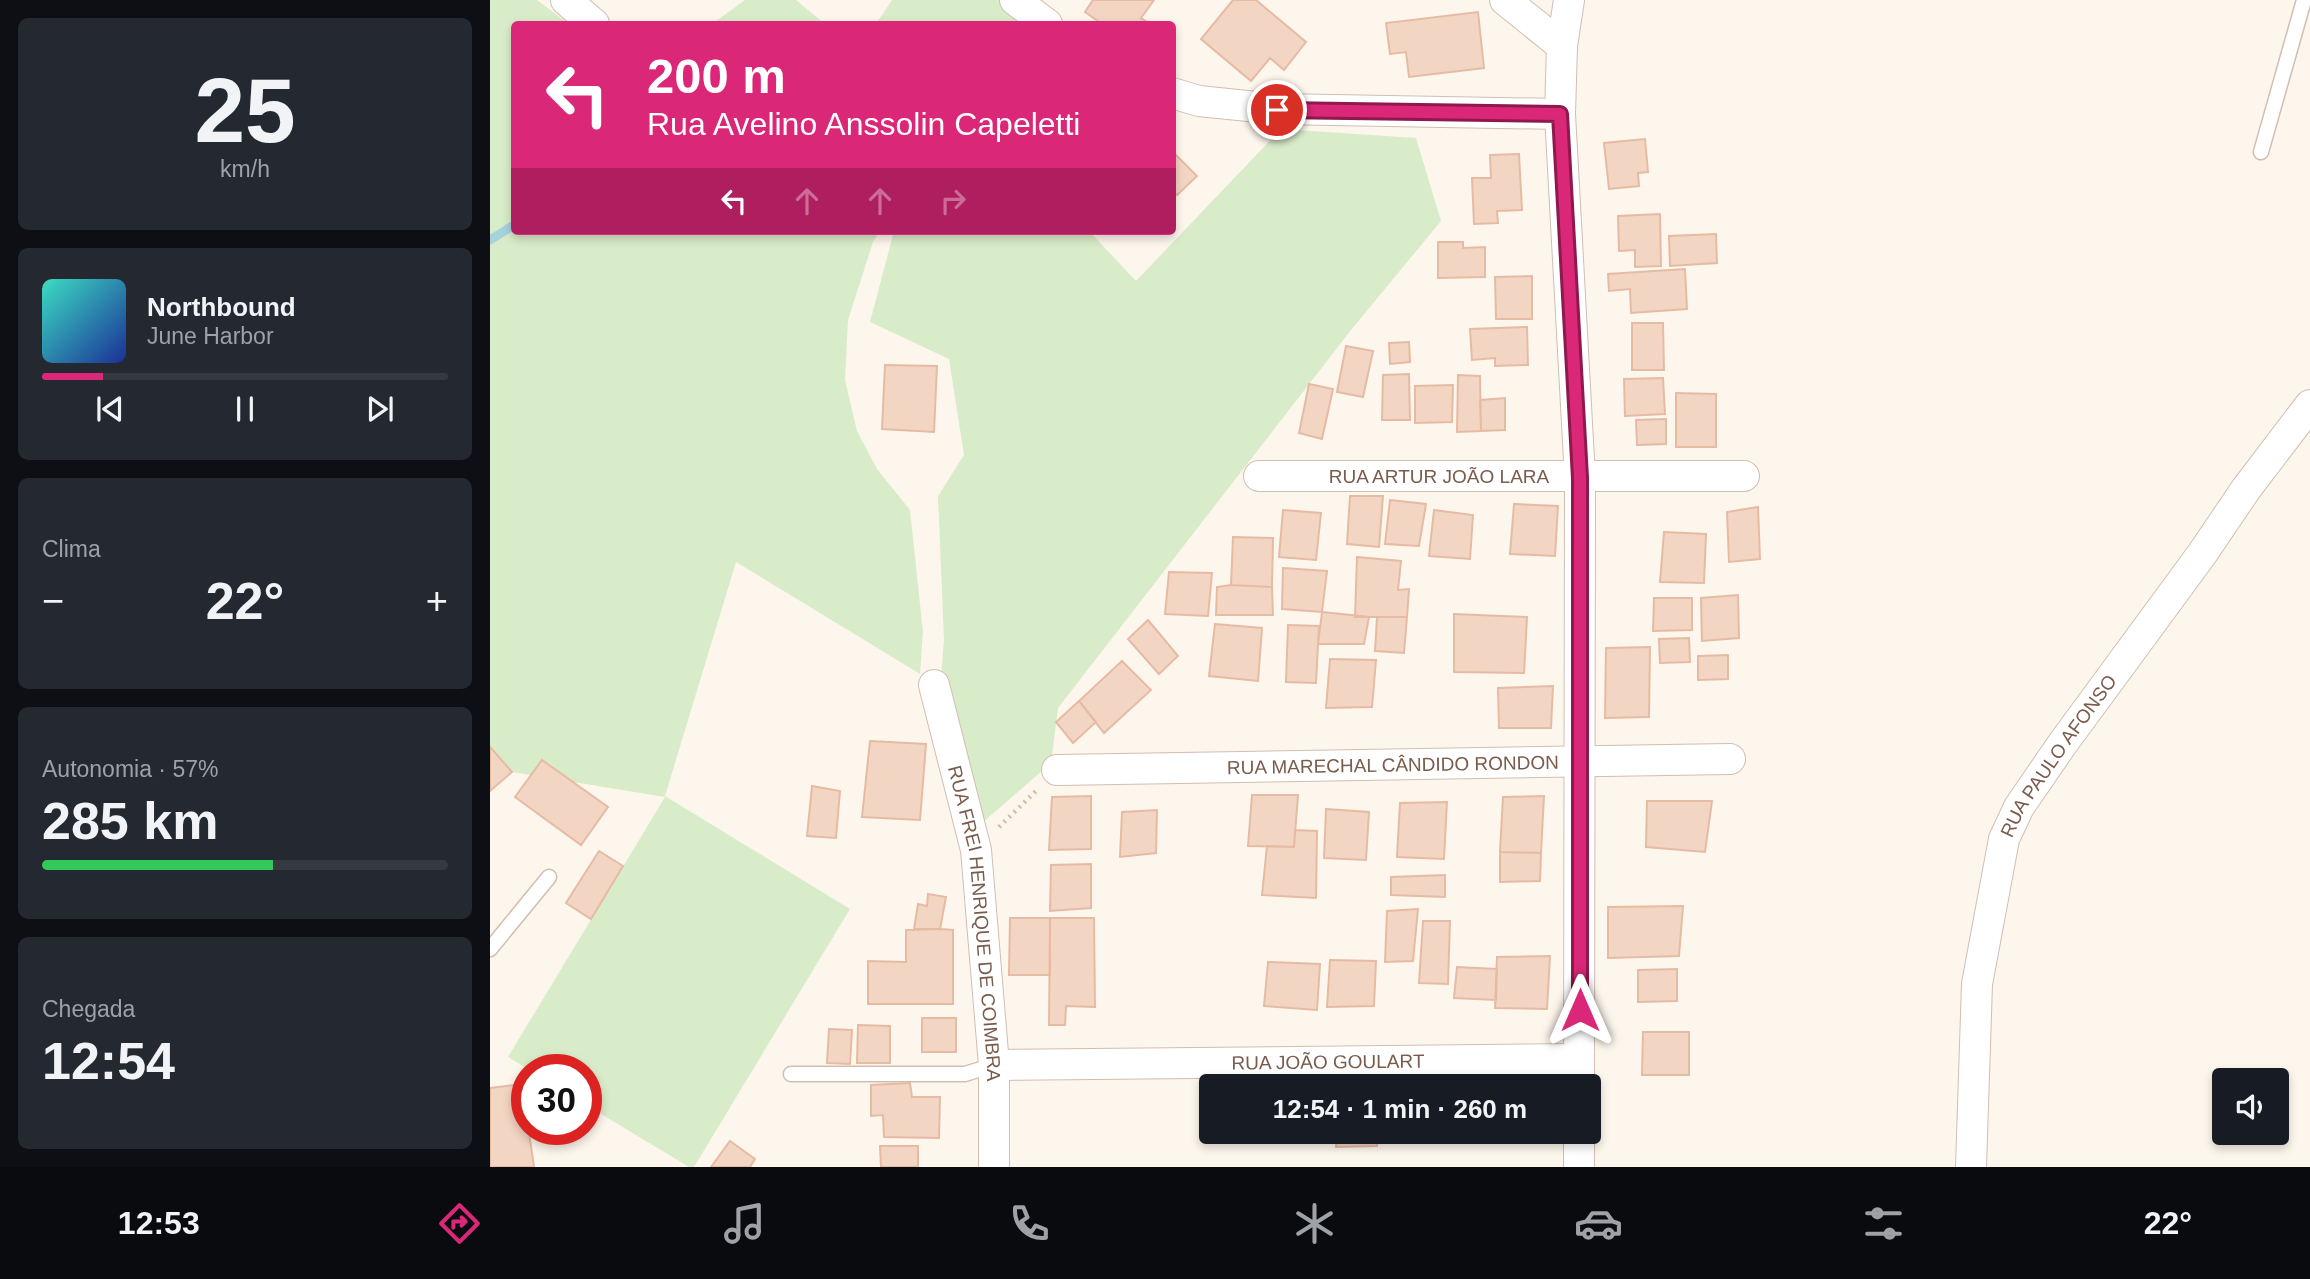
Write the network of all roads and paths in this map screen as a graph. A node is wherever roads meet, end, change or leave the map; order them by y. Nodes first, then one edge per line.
1 (566, 0) edge
2 (1015, 0) edge
3 (1505, 0) edge
4 (1569, 0) edge
5 (2304, 0) edge
6 (590, 21) edge
7 (1043, 21) edge
8 (1562, 46) junction
9 (1176, 94) edge
10 (1560, 114) junction
11 (2261, 152) dead end
12 (2310, 405) edge
13 (1259, 476) dead end
14 (1744, 476) dead end
15 (1580, 478) junction
16 (934, 685) dead end
17 (1730, 759) dead end
18 (1580, 761) junction
19 (1057, 770) joint
20 (976, 850) junction
21 (549, 877) dead end
22 (490, 949) edge
23 (994, 1065) junction
24 (1579, 1073) edge
25 (791, 1074) dead end
26 (1579, 1144) edge
27 (994, 1167) edge
28 (1579, 1167) edge
29 (1971, 1167) edge

1 - 6 street
2 - 7 street
3 - 8 street
4 - 8 street
5 - 11 lane
8 - 10 street
9 - 10 street
10 - 15 street
12 - 29 street, RUA PAULO AFONSO
13 - 15 street, RUA ARTUR JOÃO LARA
14 - 15 street, RUA ARTUR JOÃO LARA
15 - 18 street
16 - 20 street, RUA FREI HENRIQUE DE COIMBRA
17 - 18 street, RUA MARECHAL CÂNDIDO RONDON
18 - 19 street, RUA MARECHAL CÂNDIDO RONDON
18 - 24 street
19 - 20 path
20 - 23 street, RUA FREI HENRIQUE DE COIMBRA
21 - 22 lane
23 - 24 street, RUA JOÃO GOULART
23 - 25 lane
23 - 27 street, RUA FREI HENRIQUE DE COIMBRA
26 - 28 street

